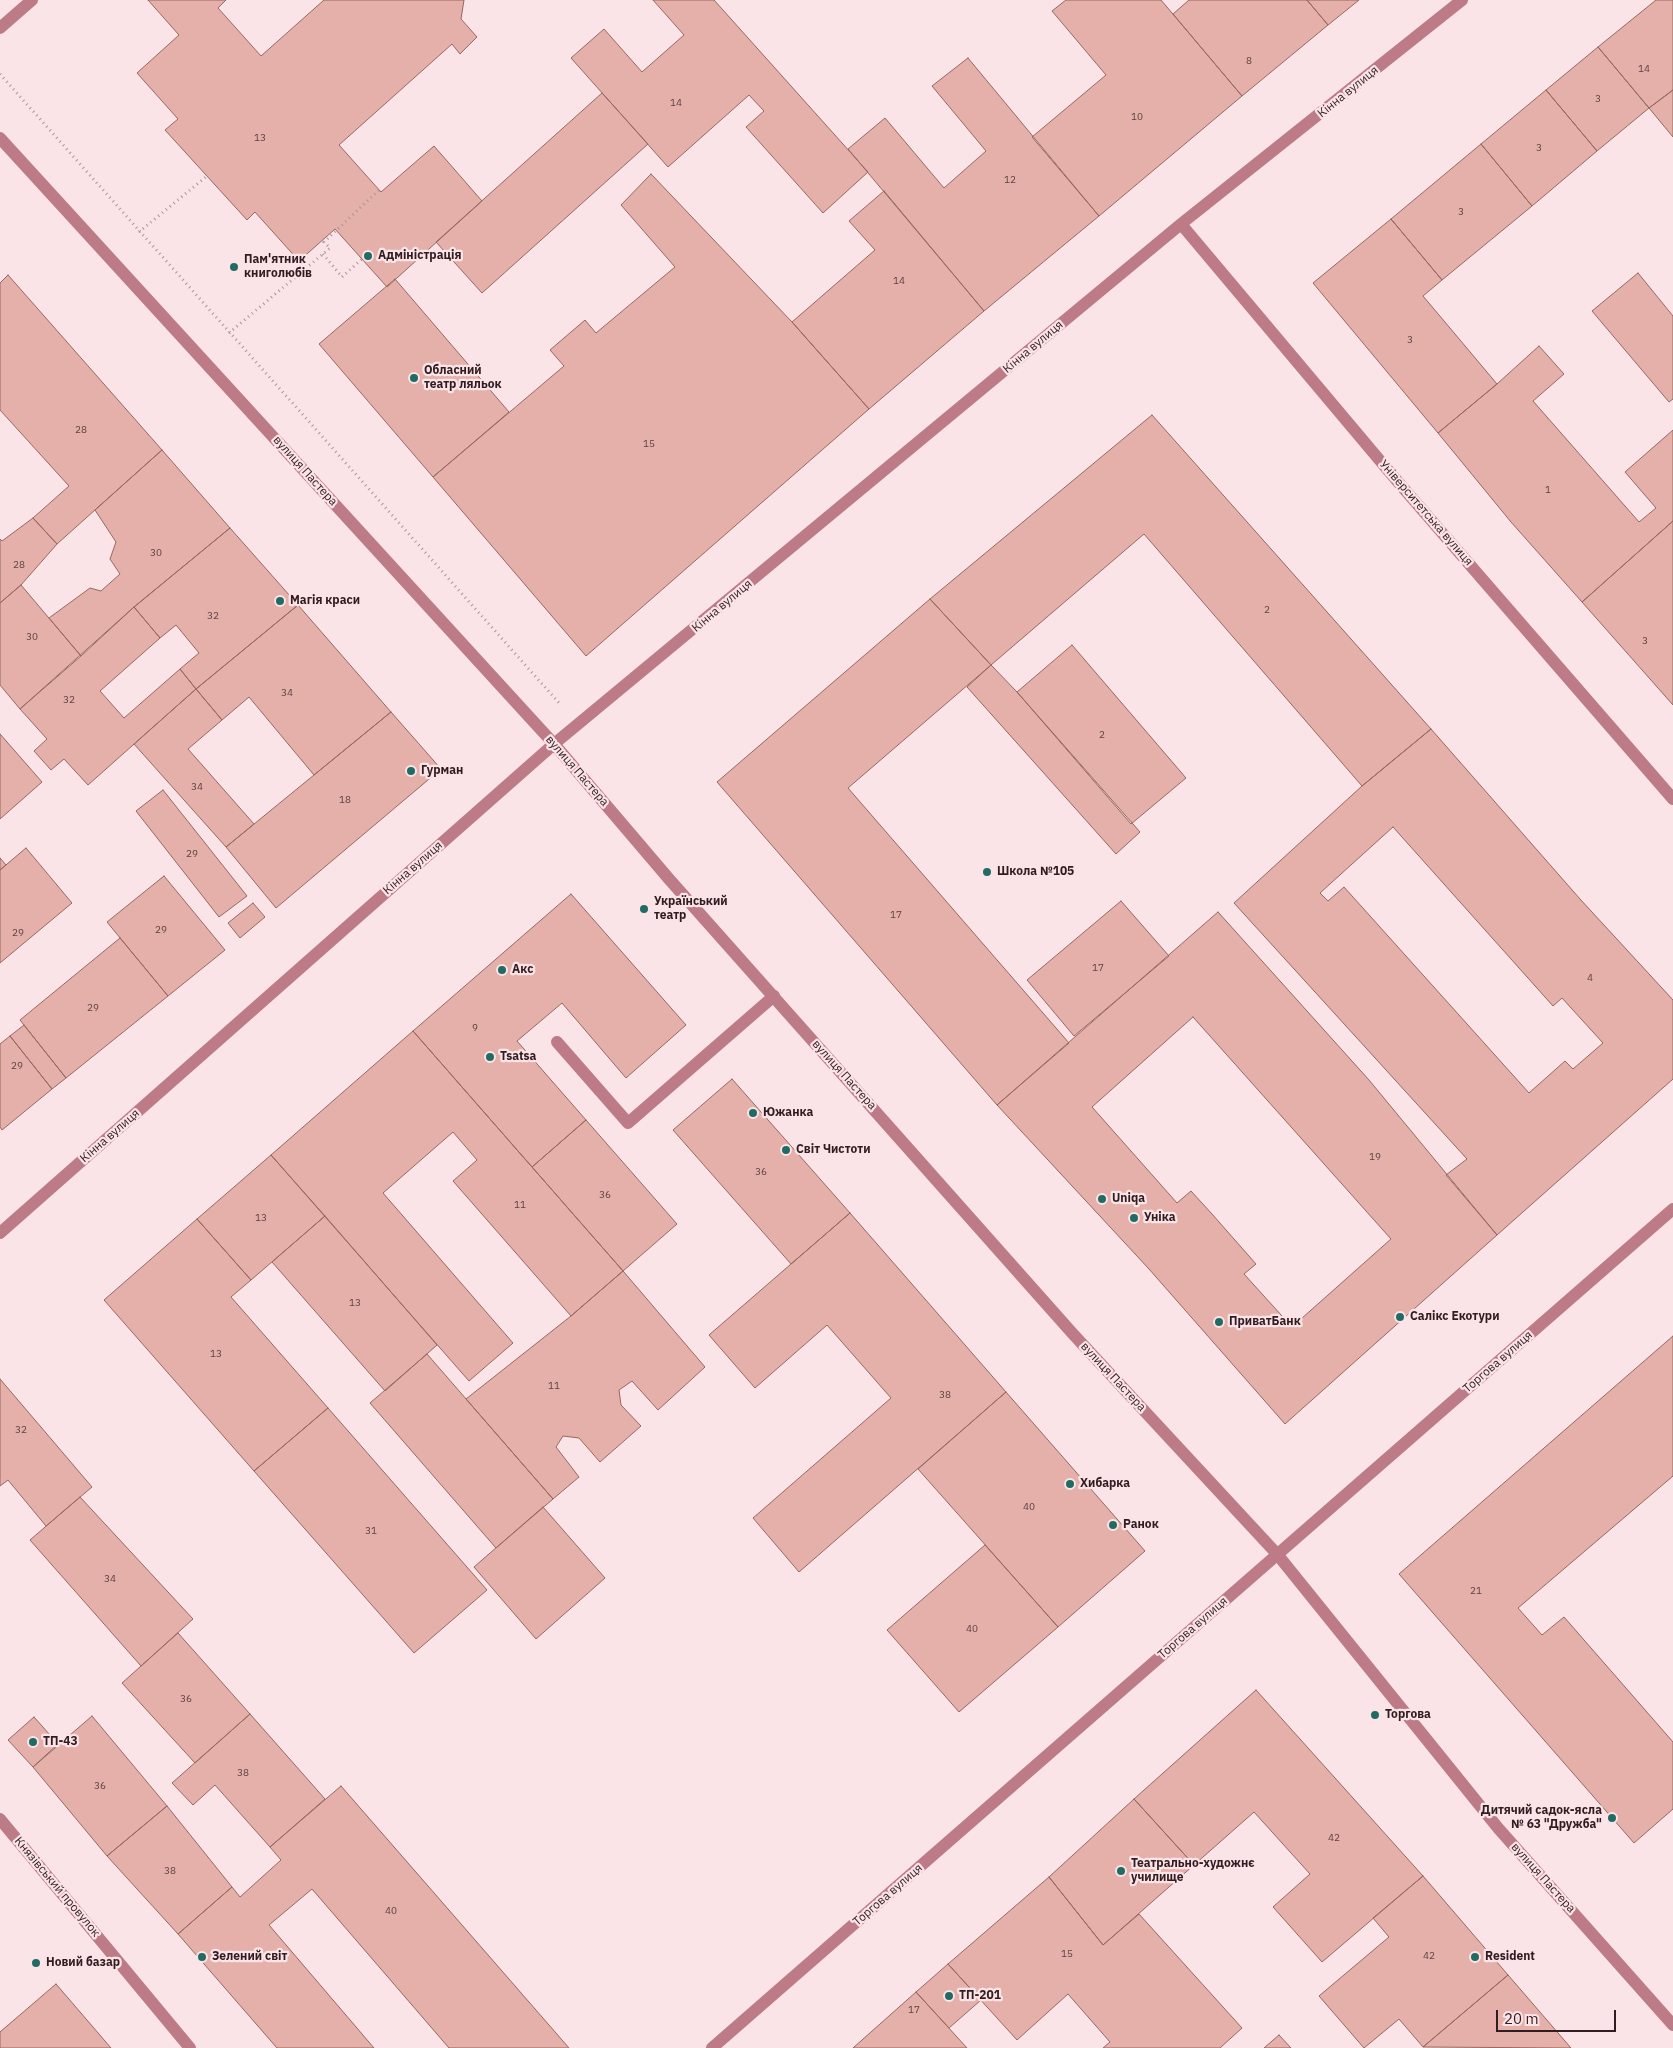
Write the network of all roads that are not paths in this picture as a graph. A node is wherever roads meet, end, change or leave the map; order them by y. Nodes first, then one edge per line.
1 (32, 0) edge
2 (1462, 0) edge
3 (0, 28) edge
4 (0, 138) edge
5 (1182, 224) junction
6 (554, 744) junction
7 (1673, 800) edge
8 (774, 996) junction
9 (557, 1042) dead end
10 (1673, 1209) edge
11 (0, 1233) edge
12 (1277, 1554) junction
13 (0, 1819) edge
14 (1673, 2025) edge
15 (190, 2048) edge
16 (712, 2048) edge

1 - 3 street
2 - 5 street, Кінна вулиця
4 - 6 street, вулиця Пастера
5 - 6 street, Кінна вулиця
5 - 7 street, Університетська вулиця
6 - 8 street, вулиця Пастера
6 - 11 street, Кінна вулиця
8 - 9 street
8 - 12 street, вулиця Пастера
10 - 12 street, Торгова вулиця
12 - 14 street, вулиця Пастера
12 - 16 street, Торгова вулиця
13 - 15 street, Князівський провулок

